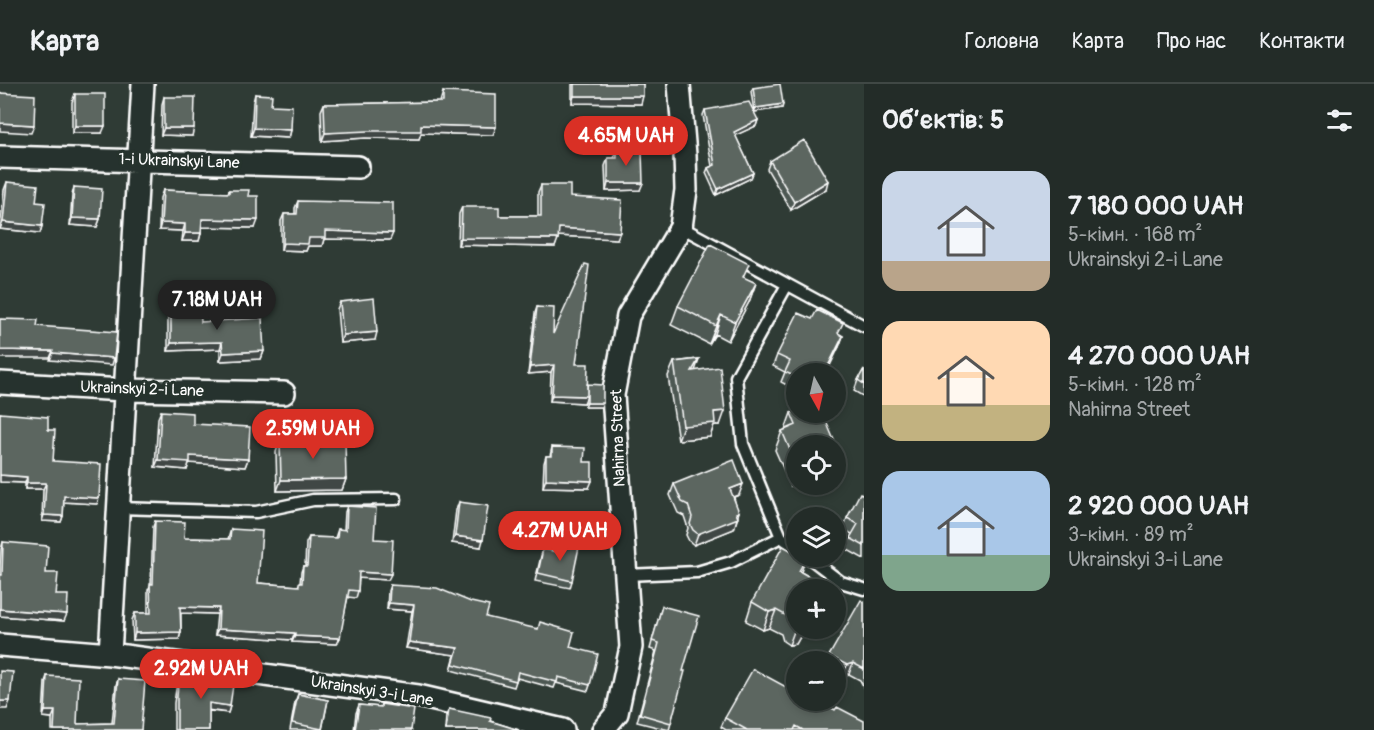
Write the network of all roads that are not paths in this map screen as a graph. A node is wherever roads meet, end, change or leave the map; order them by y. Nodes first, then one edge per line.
1 (142, 84) edge
2 (679, 84) edge
3 (0, 157) edge
4 (137, 160) junction
5 (358, 167) dead end
6 (681, 227) junction
7 (787, 285) junction
8 (864, 326) edge
9 (0, 383) edge
10 (124, 390) junction
11 (284, 393) dead end
12 (396, 499) dead end
13 (118, 508) junction
14 (781, 537) junction
15 (786, 541) edge
16 (821, 567) edge
17 (626, 575) junction
18 (864, 589) edge
19 (0, 645) edge
20 (110, 654) junction
21 (563, 730) edge
22 (603, 730) edge

1 - 4 street
2 - 6 street, Nahirna Street
3 - 4 street, 1-i Ukrainskyi Lane
4 - 5 street, 1-i Ukrainskyi Lane
4 - 10 street
6 - 7 lane
6 - 17 street, Nahirna Street
7 - 8 lane
7 - 14 lane
9 - 10 street, Ukrainskyi 2-i Lane
10 - 11 street, Ukrainskyi 2-i Lane
10 - 13 street
12 - 13 lane
13 - 20 street
14 - 15 lane
14 - 17 lane
16 - 18 lane
17 - 22 street, Nahirna Street
19 - 20 street, Ukrainskyi 3-i Lane
20 - 21 street, Ukrainskyi 3-i Lane

